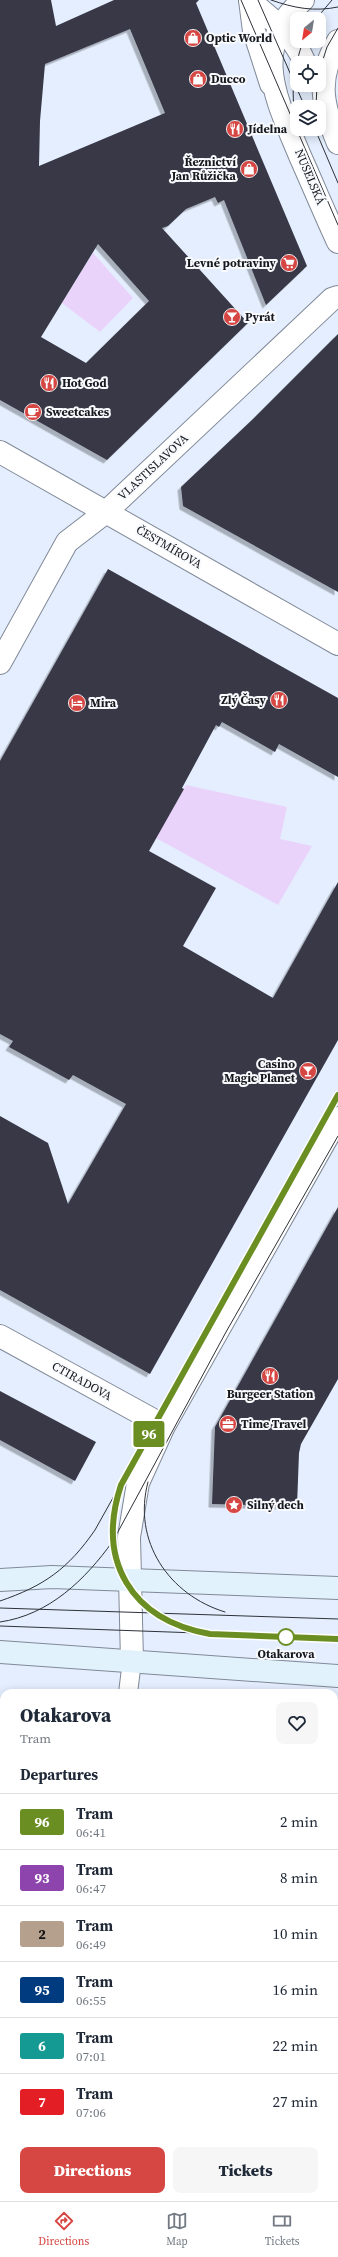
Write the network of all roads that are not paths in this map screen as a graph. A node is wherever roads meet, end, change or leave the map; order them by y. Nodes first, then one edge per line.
1 (303, 0) edge
2 (250, 1) edge
3 (281, 26) junction
4 (337, 43) edge
5 (301, 56) edge
6 (273, 88) junction
7 (317, 92) edge
8 (327, 118) junction
9 (338, 143) edge
10 (338, 242) edge
11 (338, 297) edge
12 (0, 452) edge
13 (106, 512) junction
14 (338, 644) edge
15 (0, 662) edge
16 (338, 1118) edge
17 (0, 1336) edge
18 (164, 1426) junction
19 (130, 1579) junction
20 (0, 1580) edge
21 (338, 1588) edge
22 (0, 1652) edge
23 (132, 1660) junction
24 (338, 1676) edge
25 (128, 1689) edge

1 - 3 street, NUSELSKÁ
2 - 3 street, NUSELSKÁ
2 - 6 street, NUSELSKÁ
3 - 5 street, NUSELSKÁ
3 - 6 street, NUSELSKÁ
4 - 8 street
6 - 10 street, NUSELSKÁ
7 - 8 street
8 - 9 street
11 - 13 street, VLASTISLAVOVA
12 - 13 street, ČESTMÍROVA
13 - 14 street, ČESTMÍROVA
13 - 15 street, VLASTISLAVOVA
16 - 18 street
17 - 18 street, CTIRADOVA
18 - 19 street
19 - 20 main road
19 - 21 main road
19 - 23 street
22 - 23 main road
23 - 24 main road
23 - 25 lane

